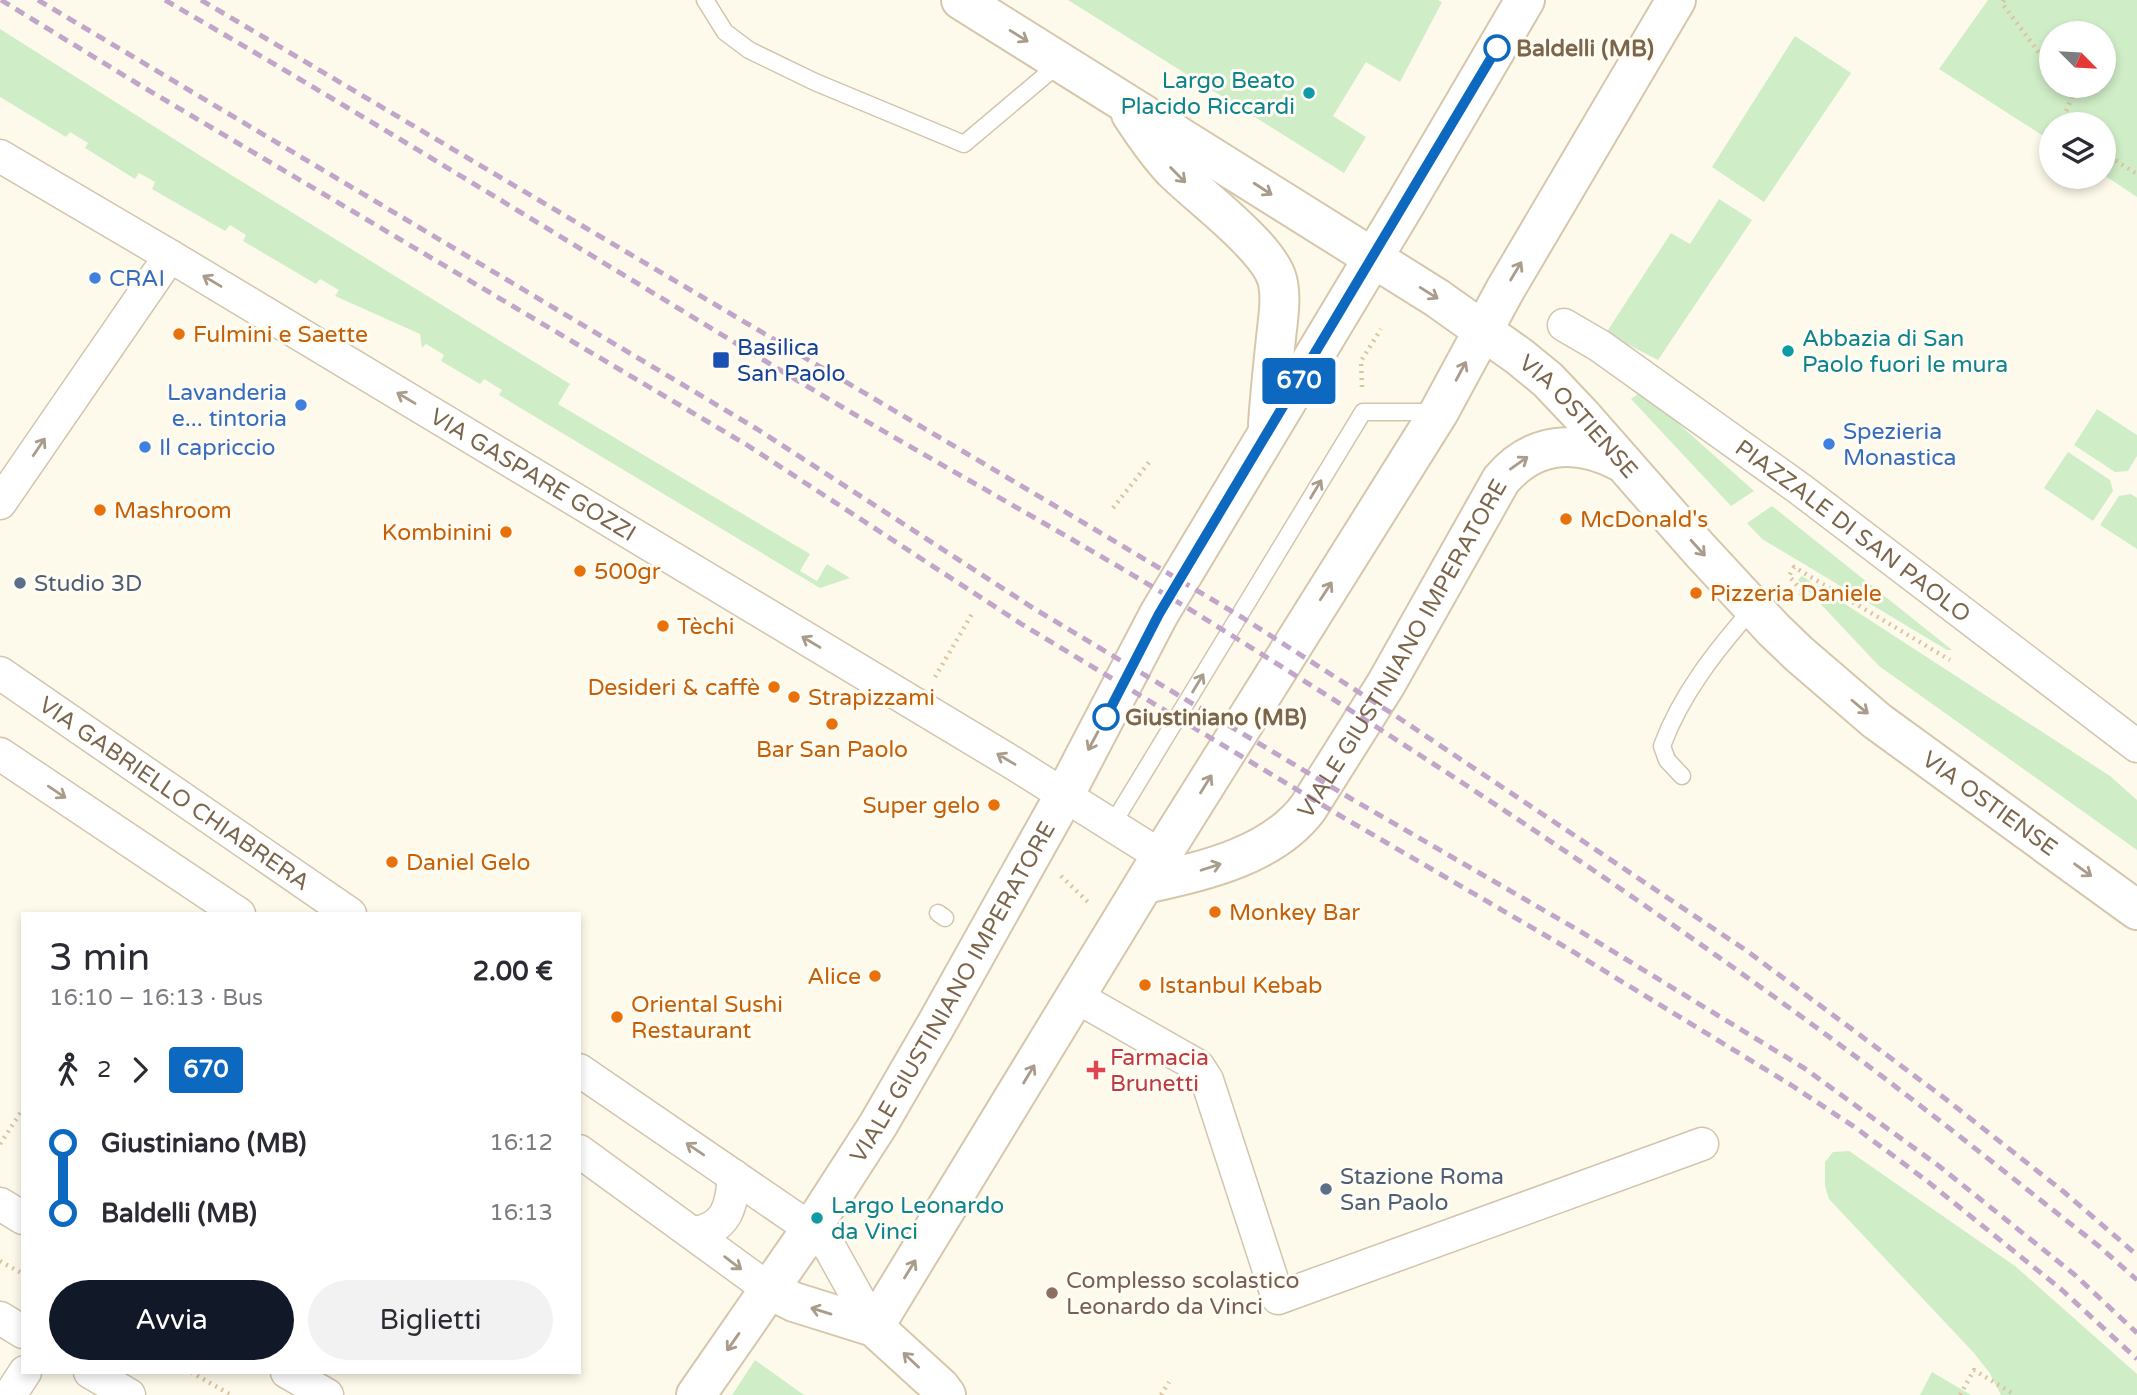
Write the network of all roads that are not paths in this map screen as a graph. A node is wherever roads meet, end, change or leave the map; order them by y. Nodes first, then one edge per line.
1 (705, 0) edge
2 (961, 0) edge
3 (1676, 0) edge
4 (1522, 1) edge
5 (1062, 62) junction
6 (1123, 100) junction
7 (0, 156) edge
8 (170, 256) junction
9 (1373, 258) junction
10 (1564, 325) dead end
11 (1483, 330) junction
12 (1438, 412) junction
13 (1267, 433) junction
14 (1619, 461) junction
15 (0, 503) edge
16 (1753, 608) junction
17 (0, 673) edge
18 (2137, 746) edge
19 (0, 754) edge
20 (1682, 776) dead end
21 (1064, 796) junction
22 (1112, 825) junction
23 (1153, 870) junction
24 (2137, 910) edge
25 (236, 912) edge
26 (347, 912) edge
27 (1075, 996) junction
28 (581, 1071) edge
29 (1702, 1144) dead end
30 (581, 1152) edge
31 (734, 1176) junction
32 (0, 1205) edge
33 (21, 1217) edge
34 (811, 1229) junction
35 (694, 1233) junction
36 (770, 1290) junction
37 (0, 1318) edge
38 (874, 1327) junction
39 (21, 1331) edge
40 (24, 1374) edge
41 (93, 1374) edge
42 (290, 1374) edge
43 (10, 1395) edge
44 (129, 1395) edge
45 (327, 1395) edge
46 (696, 1395) edge
47 (946, 1395) edge

1 - 5 lane
2 -> 5 street, VIA OSTIENSE
11 -> 3 street
4 - 9 street, VIALE GIUSTINIANO IMPERATORE
5 - 6 street, VIA OSTIENSE
6 -> 9 street, VIA OSTIENSE
6 -> 13 street
7 - 8 street, VIA GASPARE GOZZI
15 -> 8 street
21 -> 8 street, VIA GASPARE GOZZI
9 -> 11 street, VIA OSTIENSE
9 - 13 street, VIALE GIUSTINIANO IMPERATORE
10 - 18 street, PIAZZALE DI SAN PAOLO
12 -> 11 street
11 - 14 street, VIA OSTIENSE
22 -> 12 lane
23 -> 12 street
13 -> 21 street, VIALE GIUSTINIANO IMPERATORE
14 -> 16 street, VIA OSTIENSE
23 -> 14 street, VIALE GIUSTINIANO IMPERATORE
16 - 20 lane
16 -> 24 street, VIA OSTIENSE
17 - 26 street, VIA GABRIELLO CHIABRERA
19 -> 25 street
21 - 22 street, VIALE GIUSTINIANO IMPERATORE
21 - 34 street, VIALE GIUSTINIANO IMPERATORE
22 - 23 street, VIALE GIUSTINIANO IMPERATORE
23 - 27 street
27 - 29 street
38 -> 27 street
31 -> 28 street
30 - 35 street
31 - 34 street
31 - 35 street
32 - 33 street
34 - 36 street, VIALE GIUSTINIANO IMPERATORE
34 - 38 street
35 -> 36 street
38 -> 36 street
36 -> 46 street, VIALE GIUSTINIANO IMPERATORE
37 - 39 street
47 -> 38 street
40 - 43 street
41 - 44 street
42 - 45 street

